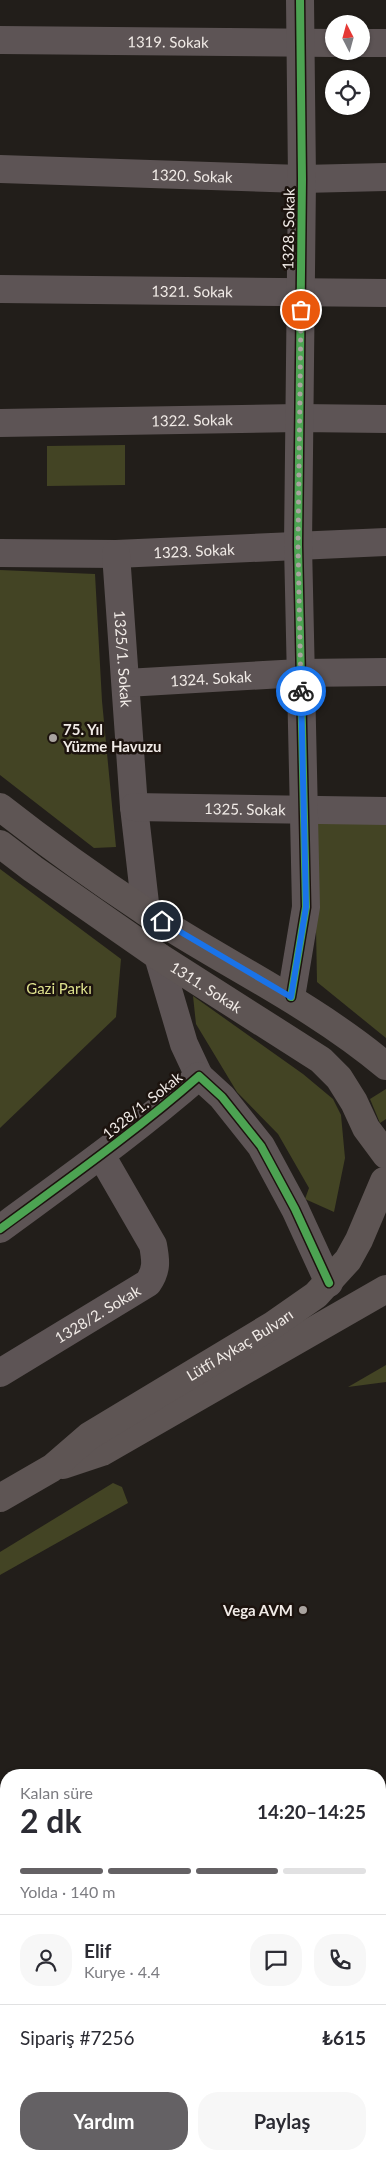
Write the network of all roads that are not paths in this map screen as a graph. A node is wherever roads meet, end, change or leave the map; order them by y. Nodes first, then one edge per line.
1 (300, 0) edge
2 (0, 40) edge
3 (302, 43) junction
4 (325, 43) edge
5 (370, 43) edge
6 (386, 43) edge
7 (0, 169) edge
8 (386, 177) edge
9 (302, 179) junction
10 (0, 289) edge
11 (301, 292) junction
12 (386, 293) edge
13 (300, 418) junction
14 (386, 419) edge
15 (0, 423) edge
16 (386, 542) edge
17 (298, 545) junction
18 (0, 553) edge
19 (116, 554) junction
20 (386, 672) edge
21 (300, 673) junction
22 (126, 683) junction
23 (0, 807) edge
24 (134, 807) junction
25 (304, 809) junction
26 (386, 811) edge
27 (0, 844) edge
28 (146, 912) junction
29 (158, 956) junction
30 (291, 997) junction
31 (386, 1066) edge
32 (199, 1076) junction
33 (101, 1155) junction
34 (385, 1173) edge
35 (0, 1229) edge
36 (329, 1283) junction
37 (386, 1290) edge
38 (0, 1373) edge
39 (52, 1468) junction
40 (0, 1498) edge

1 - 3 street, 1328. Sokak
2 - 3 street, 1319. Sokak
3 - 4 street, 1319. Sokak
3 - 9 street, 1328. Sokak
5 - 6 street
7 - 9 street, 1320. Sokak
8 - 9 street, 1320. Sokak
9 - 11 street, 1328. Sokak
10 - 11 street, 1321. Sokak
11 - 12 street, 1321. Sokak
11 - 13 street, 1328. Sokak
13 - 14 street, 1322. Sokak
13 - 15 street, 1322. Sokak
13 - 17 street, 1328. Sokak
16 - 17 street, 1323. Sokak
17 - 19 street, 1323. Sokak
17 - 21 street, 1328. Sokak
18 - 19 street, 1323. Sokak
19 - 22 street, 1325/1. Sokak
20 - 21 street, 1324. Sokak
21 - 22 street, 1324. Sokak
21 - 25 street, 1328. Sokak
22 - 24 street, 1325/1. Sokak
23 - 28 main road
24 - 25 street, 1325. Sokak
24 - 28 street, 1325/1. Sokak
25 - 26 street, 1325. Sokak
25 - 30 street, 1328. Sokak
27 - 29 main road, 1311. Sokak
28 - 30 main road
29 - 32 street, 1328/1. Sokak
29 - 34 main road, 1311. Sokak
30 - 31 main road
32 - 33 street, 1328/1. Sokak
32 - 36 street, 1328/1. Sokak
33 - 35 street, 1328/1. Sokak
33 - 38 street, 1328/2. Sokak
34 - 36 main road, Lütfi Aykaç Bulvarı
36 - 39 main road, Lütfi Aykaç Bulvarı
37 - 39 main road, Lütfi Aykaç Bulvarı
39 - 40 main road, Lütfi Aykaç Bulvarı

